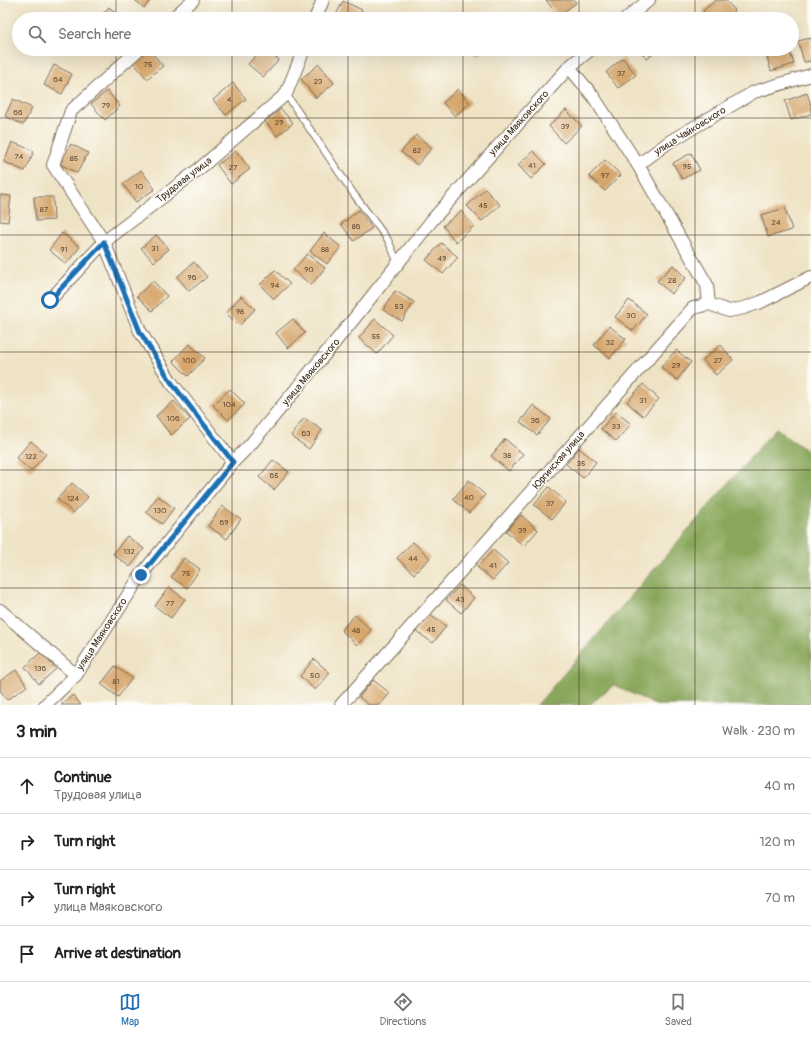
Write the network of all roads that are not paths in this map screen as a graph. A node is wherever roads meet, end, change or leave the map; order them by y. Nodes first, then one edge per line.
1 (193, 0) edge
2 (323, 0) edge
3 (649, 0) edge
4 (180, 12) edge
5 (318, 12) edge
6 (634, 12) edge
7 (131, 56) edge
8 (301, 56) edge
9 (582, 56) edge
10 (569, 67) junction
11 (811, 75) edge
12 (286, 94) junction
13 (638, 164) junction
14 (104, 242) junction
15 (398, 263) junction
16 (811, 277) edge
17 (50, 300) dead end
18 (709, 304) junction
19 (233, 462) junction
20 (0, 610) edge
21 (76, 675) junction
22 (45, 705) edge
23 (340, 705) edge

1 - 4 street
2 - 5 street
3 - 6 street
7 - 14 street
8 - 12 street, Трудовая улица
9 - 10 street, улица Маяковского
10 - 13 street
10 - 15 street, улица Маяковского
11 - 13 street, улица Чайковского
12 - 14 street, Трудовая улица
12 - 15 lane
13 - 18 street
14 - 17 street, Трудовая улица
14 - 19 street
15 - 19 street, улица Маяковского
16 - 18 street
18 - 23 street, Юргинская улица
19 - 21 street, улица Маяковского
20 - 21 street
21 - 22 street, улица Маяковского

